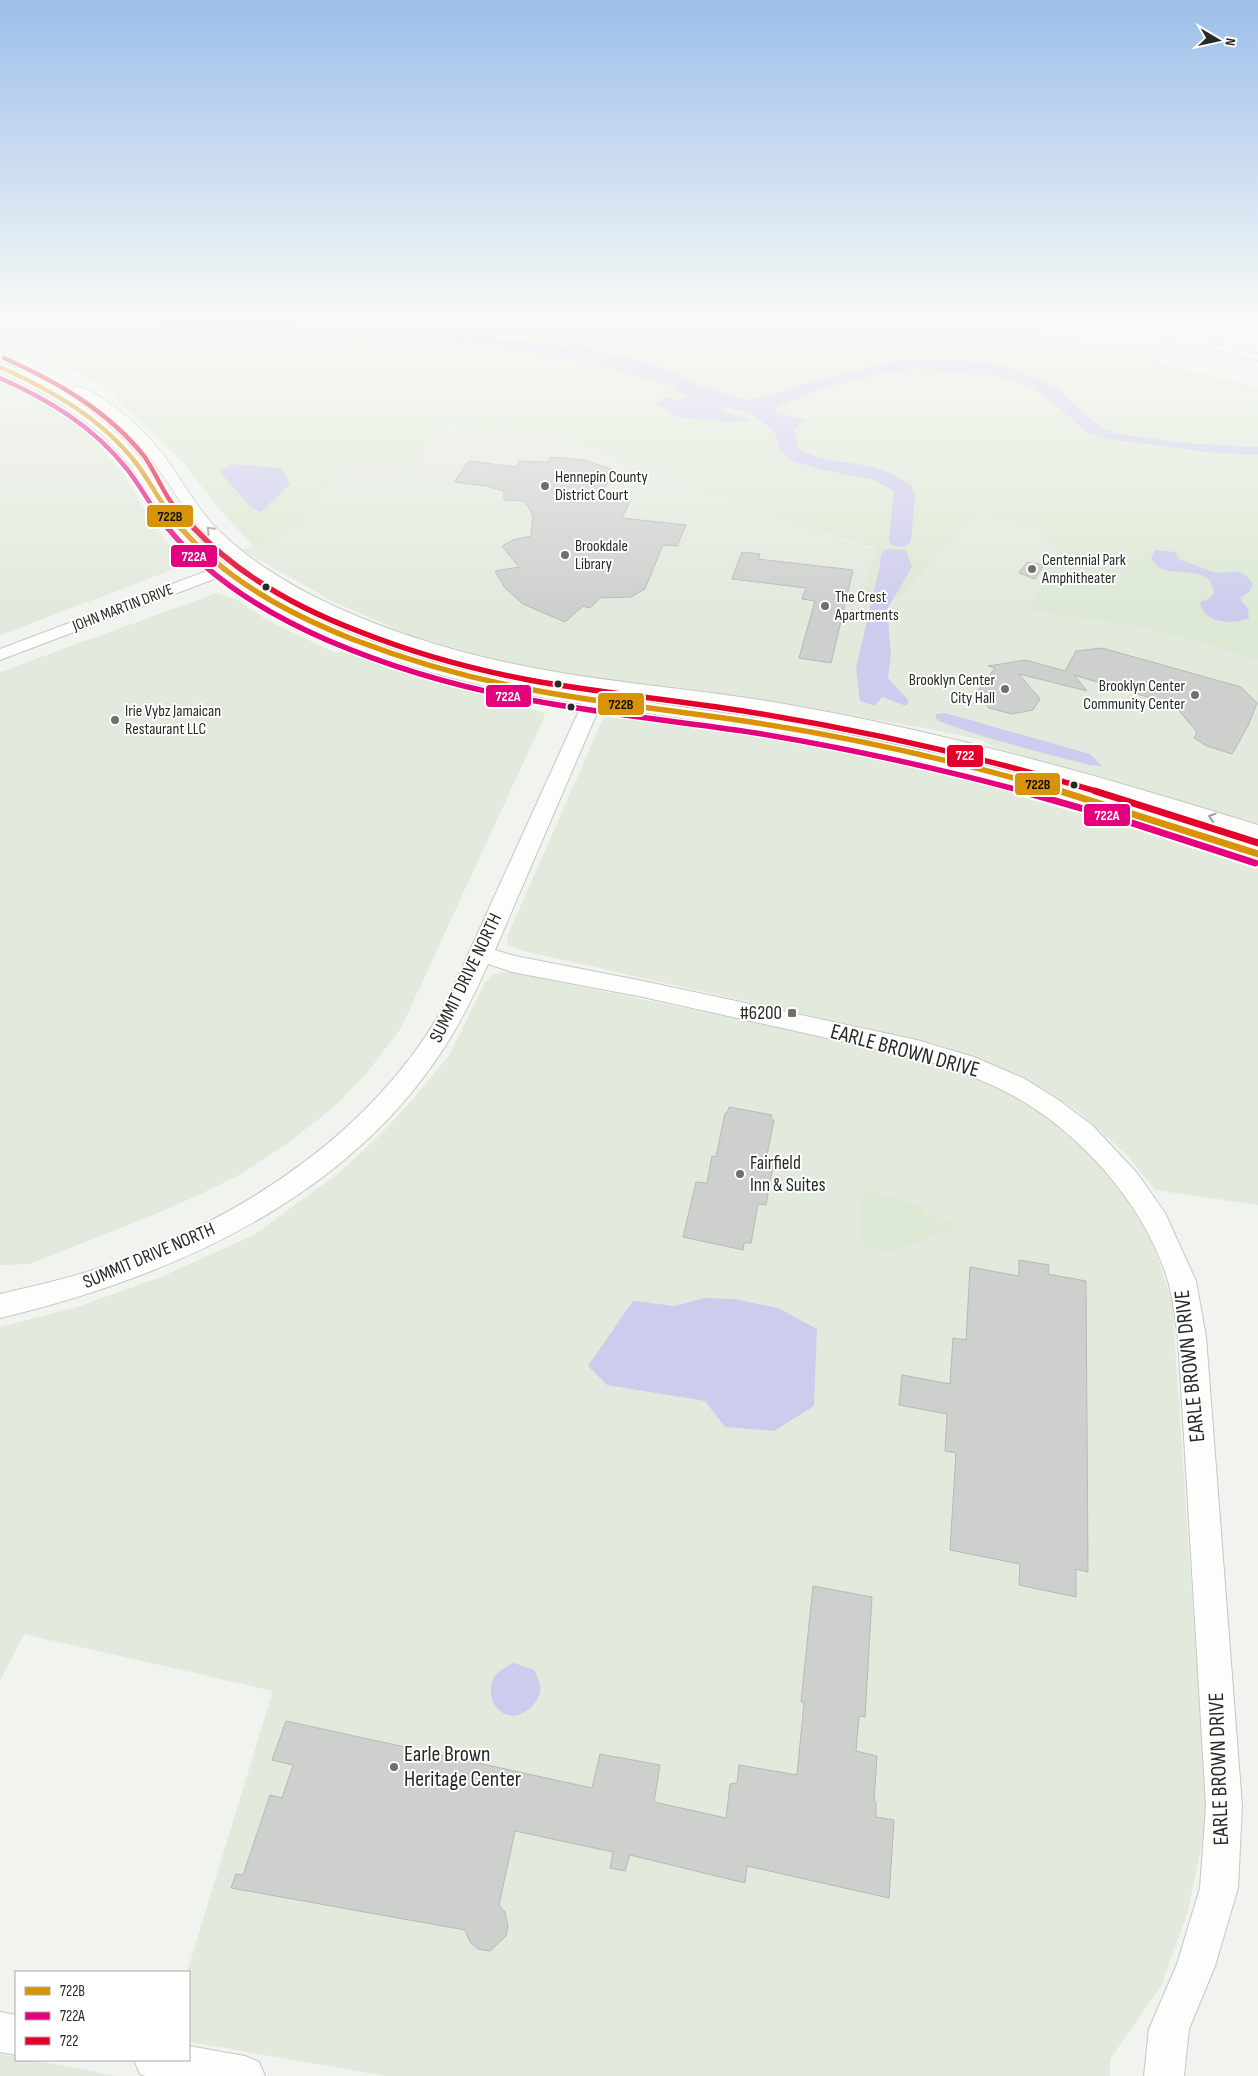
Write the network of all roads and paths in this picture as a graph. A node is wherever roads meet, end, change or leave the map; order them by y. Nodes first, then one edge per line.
1 (90, 417) edge
2 (117, 417) edge
3 (246, 562) junction
4 (224, 569) junction
5 (0, 655) edge
6 (596, 692) junction
7 (1258, 832) edge
8 (1258, 854) edge
9 (480, 953) junction
10 (0, 1306) edge
11 (0, 2032) edge
12 (15, 2035) edge
13 (160, 2061) edge
14 (246, 2076) edge
15 (1164, 2076) edge

1 - 4 street
3 -> 2 street
3 - 4 street, JOHN MARTIN DRIVE
3 - 6 street
4 - 5 street, JOHN MARTIN DRIVE
4 - 6 street
7 -> 6 street
6 - 8 street
6 - 9 street, SUMMIT DRIVE NORTH
9 - 10 street, SUMMIT DRIVE NORTH
9 - 15 street, EARLE BROWN DRIVE
11 - 12 street
13 - 14 street

